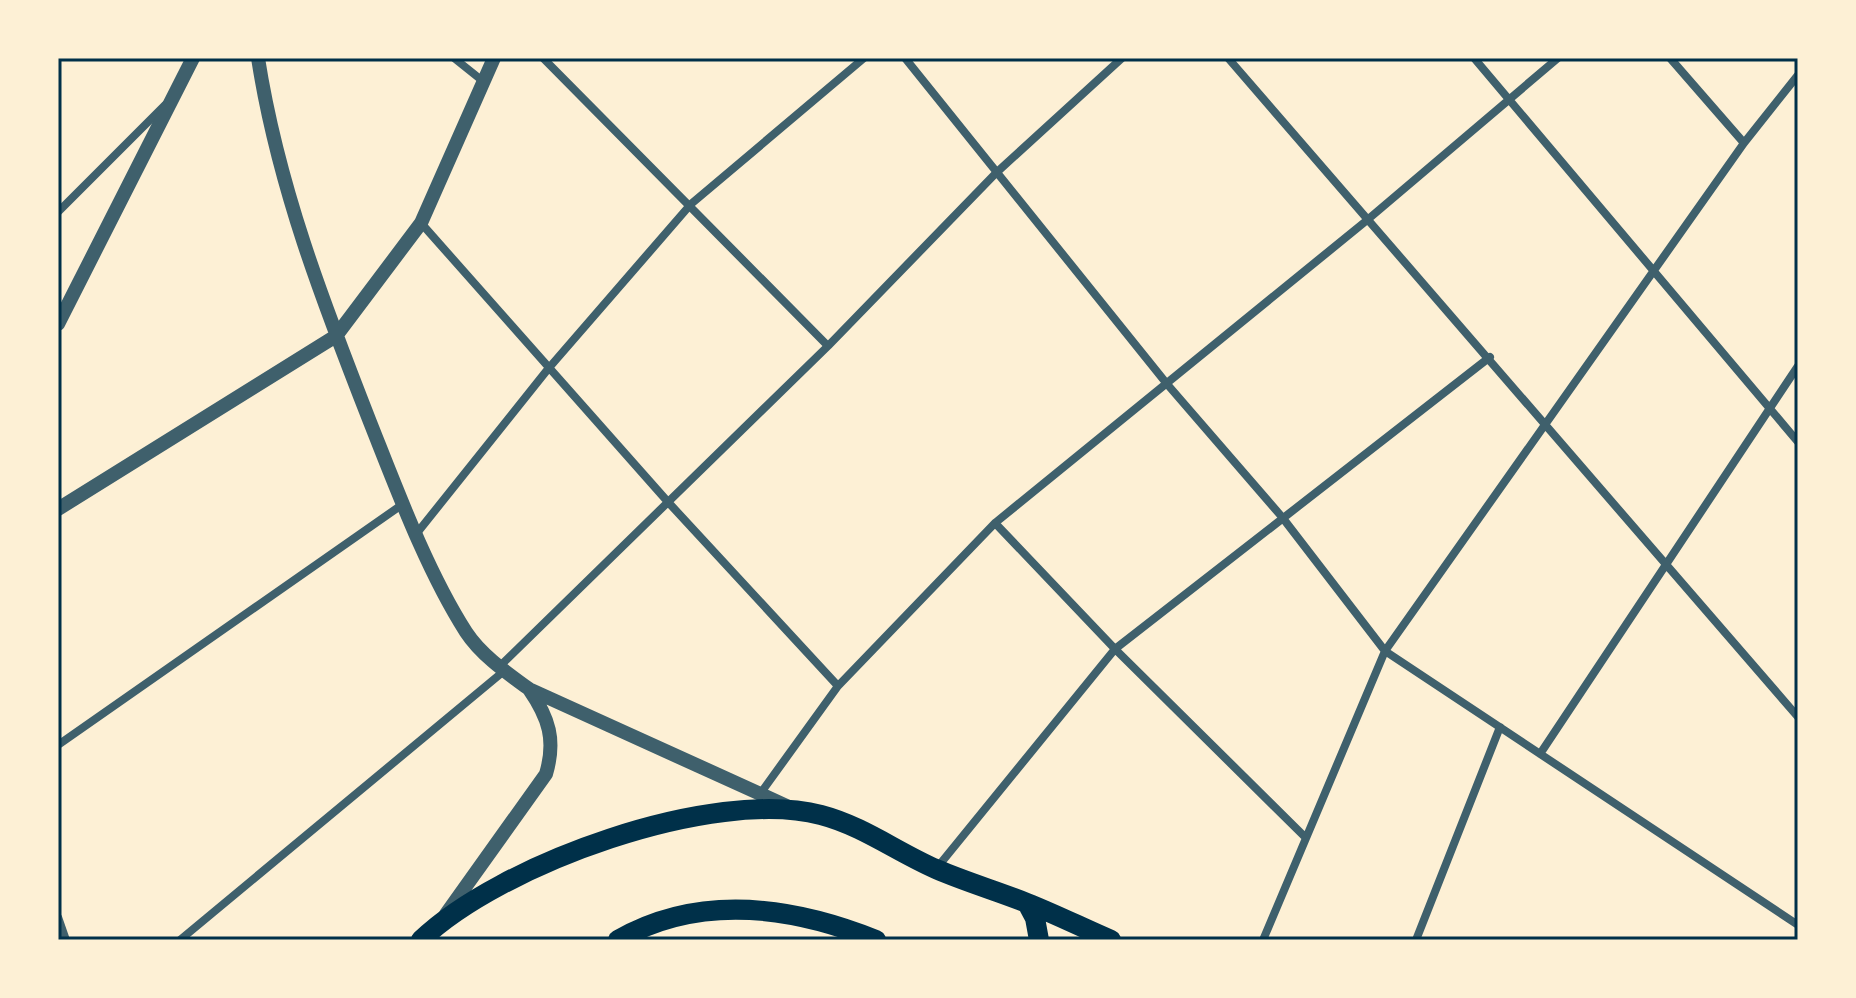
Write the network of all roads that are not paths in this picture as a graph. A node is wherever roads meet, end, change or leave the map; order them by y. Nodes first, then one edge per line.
1 (193, 58) edge
2 (258, 58) edge
3 (454, 58) edge
4 (494, 58) edge
5 (543, 58) edge
6 (864, 58) edge
7 (905, 58) edge
8 (1122, 58) edge
9 (1228, 58) edge
10 (1474, 58) edge
11 (1558, 58) edge
12 (1670, 58) edge
13 (1798, 75) edge
14 (484, 82) junction
15 (172, 98) junction
16 (1509, 100) junction
17 (1744, 143) junction
18 (996, 173) junction
19 (691, 204) junction
20 (58, 212) edge
21 (1366, 221) junction
22 (421, 223) junction
23 (1655, 271) junction
24 (58, 324) edge
25 (336, 336) junction
26 (828, 346) junction
27 (1490, 357) junction
28 (1798, 366) edge
29 (548, 369) junction
30 (1167, 384) junction
31 (1769, 407) junction
32 (1544, 422) junction
33 (1798, 442) edge
34 (668, 502) junction
35 (403, 504) junction
36 (58, 509) edge
37 (1282, 517) junction
38 (995, 523) junction
39 (417, 533) junction
40 (1666, 564) junction
41 (1115, 649) junction
42 (1385, 651) junction
43 (501, 669) junction
44 (838, 686) junction
45 (529, 689) junction
46 (1798, 717) edge
47 (1500, 727) junction
48 (58, 745) edge
49 (1540, 754) junction
50 (760, 794) junction
51 (794, 810) junction
52 (1305, 837) junction
53 (936, 869) junction
54 (1027, 903) junction
55 (58, 917) edge
56 (442, 920) junction
57 (1798, 925) edge
58 (652, 931) edge
59 (1105, 939) edge
60 (66, 940) edge
61 (180, 940) edge
62 (421, 940) edge
63 (618, 940) edge
64 (876, 940) edge
65 (1039, 940) edge
66 (1263, 940) edge
67 (1416, 940) edge

1 - 15 street
2 - 25 street
3 - 14 street
4 - 14 street
5 - 19 street
6 - 19 street
7 - 18 street
8 - 18 street
9 - 21 street
10 - 16 street
11 - 16 street
12 - 17 street
13 - 17 street
14 - 22 street
15 - 20 street
15 - 24 street
16 - 21 street
16 - 23 street
17 - 23 street
18 - 26 street
18 - 30 street
19 - 26 street
19 - 29 street
21 - 27 street
21 - 30 street
22 - 25 street
22 - 29 street
23 - 31 street
23 - 32 street
25 - 35 street
25 - 36 street
26 - 34 street
27 - 32 street
27 - 37 street
28 - 31 street
29 - 34 street
29 - 39 street
30 - 37 street
30 - 38 street
31 - 33 street
31 - 40 street
32 - 40 street
32 - 42 street
34 - 43 street
34 - 44 street
35 - 39 street
35 - 48 street
37 - 41 street
37 - 42 street
38 - 41 street
38 - 44 street
39 - 43 street
40 - 46 street
40 - 49 street
41 - 52 street
41 - 53 street
42 - 47 street
42 - 52 street
43 - 45 street
43 - 61 street
44 - 50 street
45 - 50 street
45 - 56 street
47 - 49 street
47 - 67 street
49 - 57 street
50 - 51 street
51 - 53 main road
51 - 56 main road
52 - 66 street
53 - 54 main road
54 - 59 main road
54 - 65 main road
55 - 60 street
56 - 62 main road
58 - 63 main road
58 - 64 main road

